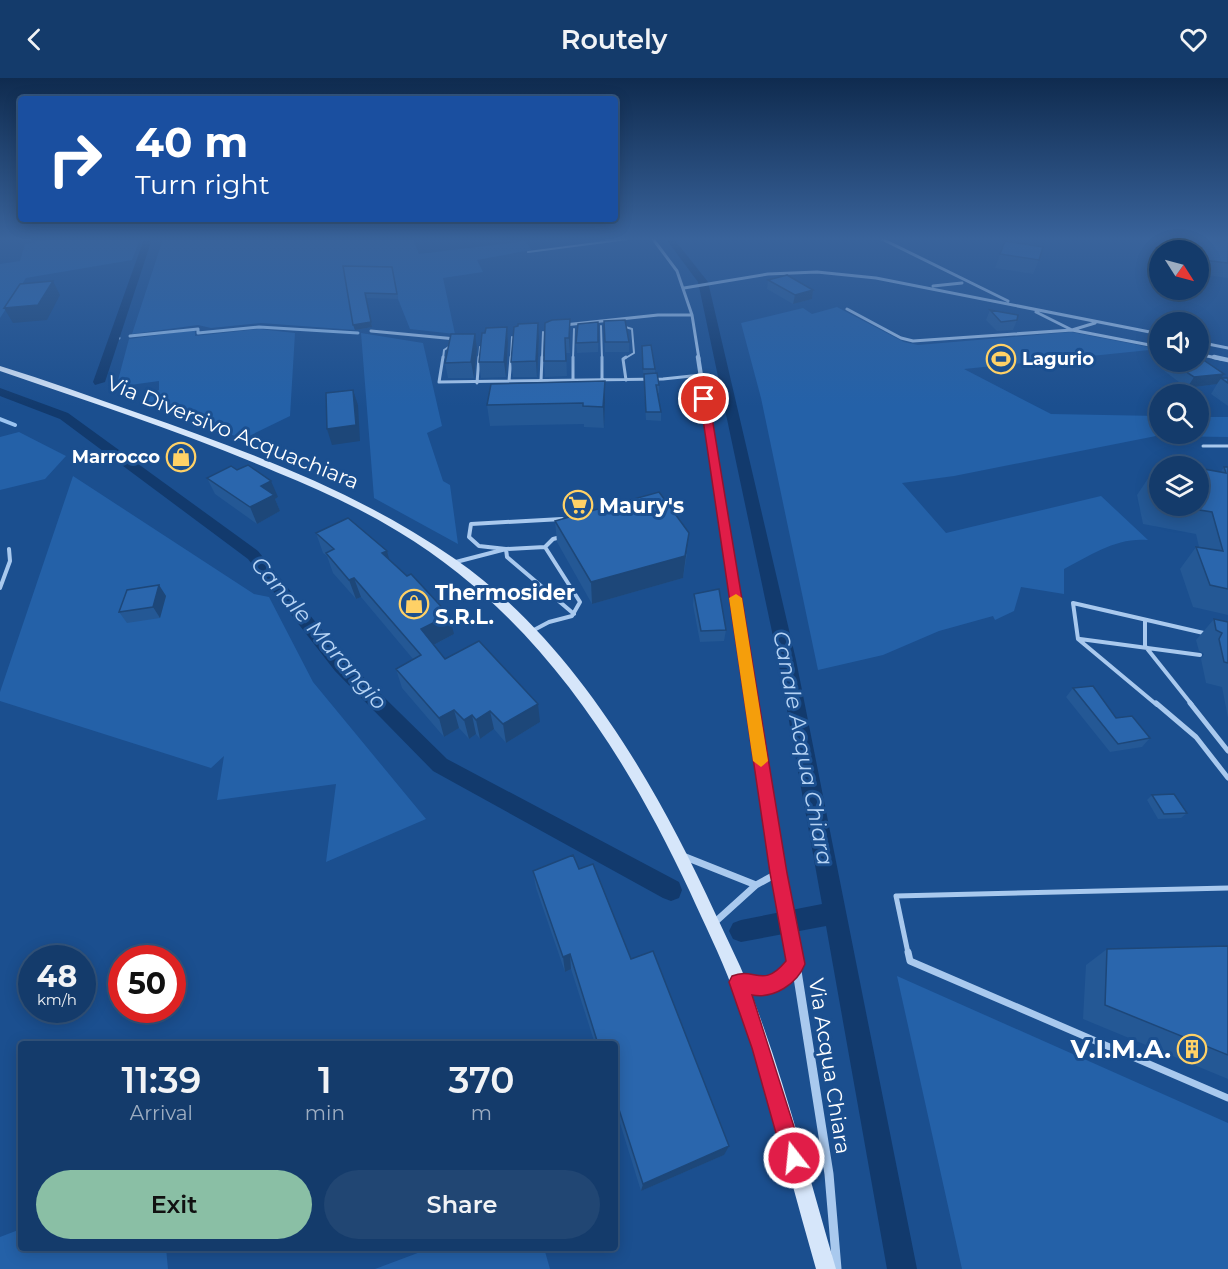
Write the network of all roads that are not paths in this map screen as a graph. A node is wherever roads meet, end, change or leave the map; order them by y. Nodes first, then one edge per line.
1 (686, 295) edge
2 (961, 295) edge
3 (996, 295) edge
4 (967, 296) joint
5 (1017, 305) junction
6 (1030, 308) junction
7 (847, 309) dead end
8 (692, 315) junction
9 (1067, 316) junction
10 (1077, 318) junction
11 (1099, 322) junction
12 (1060, 324) junction
13 (557, 326) edge
14 (601, 326) junction
15 (609, 326) edge
16 (617, 326) edge
17 (1082, 326) junction
18 (545, 327) edge
19 (534, 328) edge
20 (574, 329) junction
21 (563, 330) edge
22 (1072, 330) junction
23 (371, 331) dead end
24 (553, 331) edge
25 (543, 332) junction
26 (1149, 332) edge
27 (532, 334) edge
28 (522, 335) edge
29 (466, 337) edge
30 (512, 337) junction
31 (502, 338) edge
32 (481, 341) edge
33 (456, 344) edge
34 (1209, 344) edge
35 (1149, 345) edge
36 (1228, 348) edge
37 (1209, 356) edge
38 (1228, 360) edge
39 (0, 368) edge
40 (701, 375) junction
41 (602, 379) junction
42 (573, 380) junction
43 (626, 380) junction
44 (509, 381) junction
45 (542, 381) junction
46 (477, 383) junction
47 (1203, 446) dead end
48 (1228, 446) edge
49 (573, 519) edge
50 (565, 536) edge
51 (545, 547) junction
52 (9, 549) dead end
53 (506, 549) junction
54 (452, 563) junction
55 (0, 588) edge
56 (574, 614) junction
57 (1145, 620) junction
58 (529, 632) junction
59 (1218, 636) edge
60 (1078, 639) junction
61 (1145, 646) junction
62 (1200, 655) dead end
63 (1228, 751) edge
64 (1228, 778) edge
65 (681, 855) junction
66 (778, 873) junction
67 (756, 885) junction
68 (1228, 888) edge
69 (712, 925) junction
70 (796, 964) junction
71 (738, 982) junction
72 (1228, 1098) edge
73 (826, 1269) edge
74 (837, 1269) edge

1 - 8 street, Via Acqua Chiara
2 - 4 street
3 - 5 street
4 - 5 street
5 - 6 street
6 - 9 street
6 - 12 street
7 - 22 street
8 - 13 street
8 - 40 street, Via Acqua Chiara
9 - 10 street
9 - 12 street
10 - 11 street
10 - 17 street
11 - 17 street
11 - 26 street
12 - 22 street
14 - 15 lane
14 - 20 lane
14 - 41 lane
16 - 43 lane
17 - 22 street
18 - 19 street
20 - 21 lane
20 - 42 lane
22 - 35 street
23 - 29 street
24 - 25 lane
25 - 27 lane
25 - 45 lane
28 - 30 lane
30 - 31 lane
30 - 44 lane
32 - 46 lane
33 - 46 lane
34 - 36 street
37 - 38 street
39 - 54 main road, Via Diversivo Acquachiara
40 - 43 lane
40 - 66 street, Via Acqua Chiara
41 - 42 lane
41 - 43 lane
42 - 45 lane
44 - 45 lane
44 - 46 lane
47 - 48 lane
49 - 53 lane
50 - 51 lane
51 - 53 lane
51 - 56 lane
52 - 55 lane
53 - 54 lane
53 - 56 lane
54 - 58 main road, Via Diversivo Acquachiara
56 - 58 lane
57 - 59 lane
57 - 60 lane
57 - 61 lane
58 - 65 main road, Via Diversivo Acquachiara
60 - 61 lane
60 - 64 lane
61 - 62 lane
61 - 63 lane
65 - 67 street
65 - 69 main road, Via Diversivo Acquachiara
66 - 67 street
66 - 70 street, Via Acqua Chiara
67 - 69 street
68 - 72 lane
69 - 71 main road, Via Diversivo Acquachiara
70 - 71 street
70 - 74 street, Via Acqua Chiara
71 - 73 main road, Via Diversivo Acquachiara

